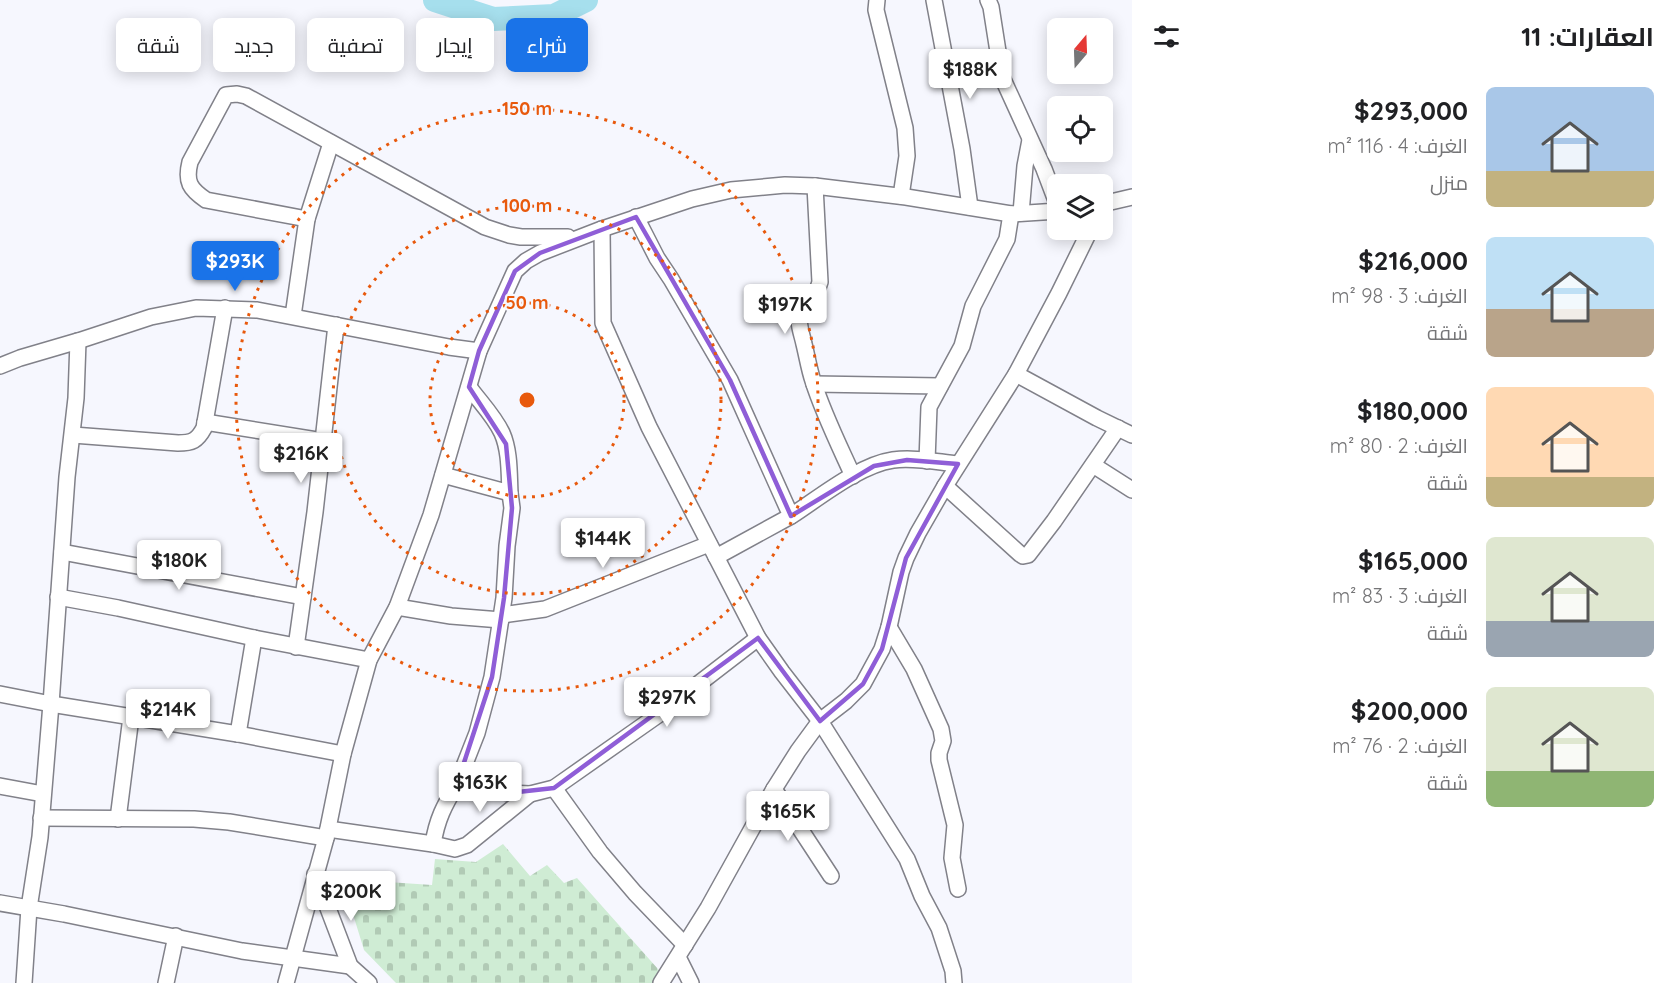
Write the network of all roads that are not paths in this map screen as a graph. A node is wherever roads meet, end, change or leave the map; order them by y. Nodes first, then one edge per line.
1 (877, 0) edge
2 (934, 0) edge
3 (988, 0) edge
4 (1030, 140) junction
5 (331, 143) junction
6 (1047, 177) edge
7 (815, 186) junction
8 (901, 196) junction
9 (1132, 197) edge
10 (1113, 201) edge
11 (970, 207) junction
12 (1047, 211) edge
13 (1016, 214) junction
14 (636, 217) junction
15 (307, 219) junction
16 (602, 229) junction
17 (580, 237) junction
18 (1085, 240) edge
19 (225, 308) junction
20 (293, 316) junction
21 (336, 325) junction
22 (78, 341) junction
23 (479, 351) junction
24 (0, 366) edge
25 (1016, 374) junction
26 (814, 384) junction
27 (940, 386) junction
28 (469, 387) junction
29 (205, 422) junction
30 (1125, 431) edge
31 (73, 435) junction
32 (323, 441) junction
33 (927, 462) junction
34 (958, 464) junction
35 (1093, 465) junction
36 (443, 475) junction
37 (853, 476) junction
38 (945, 486) junction
39 (1132, 490) edge
40 (510, 493) junction
41 (791, 516) junction
42 (712, 551) junction
43 (62, 552) junction
44 (58, 597) junction
45 (303, 597) junction
46 (397, 607) junction
47 (501, 617) junction
48 (889, 627) junction
49 (254, 638) junction
50 (759, 638) junction
51 (296, 647) junction
52 (369, 660) junction
53 (0, 694) edge
54 (51, 704) junction
55 (131, 717) junction
56 (820, 721) junction
57 (238, 734) junction
58 (343, 754) junction
59 (457, 784) junction
60 (0, 786) edge
61 (554, 789) junction
62 (774, 789) junction
63 (43, 794) junction
64 (530, 794) junction
65 (41, 818) junction
66 (118, 819) junction
67 (327, 833) junction
68 (433, 844) junction
69 (315, 874) junction
70 (831, 876) dead end
71 (958, 889) dead end
72 (0, 903) edge
73 (29, 908) junction
74 (176, 936) junction
75 (682, 951) junction
76 (293, 958) junction
77 (350, 966) junction
78 (24, 983) edge
79 (166, 983) edge
80 (286, 983) edge
81 (369, 983) edge
82 (661, 983) edge
83 (691, 983) edge
84 (954, 983) edge

1 - 8 street
2 - 11 street
3 - 4 street
4 - 6 street
4 - 13 street
5 - 15 street
5 - 15 street
5 - 17 street
7 - 8 street
7 - 14 street
7 - 26 street
8 - 11 street
9 - 10 street
11 - 13 street
12 - 13 street
13 - 27 street
14 - 16 street
14 - 41 street
15 - 20 street
16 - 17 street
16 - 42 street
17 - 23 street
18 - 25 street
19 - 20 street
19 - 22 street
19 - 29 street
20 - 21 street
21 - 23 street
21 - 32 street
22 - 24 street
22 - 31 street
23 - 28 street
25 - 30 street
25 - 34 street
26 - 27 street
26 - 37 street
27 - 33 street
28 - 36 street
28 - 40 street
29 - 31 street
29 - 32 street
30 - 35 street
31 - 43 street
32 - 45 street
33 - 34 street
33 - 37 street
34 - 38 street
35 - 38 street
35 - 39 street
36 - 40 street
36 - 46 street
37 - 41 street
38 - 48 street
40 - 47 street
41 - 42 street
42 - 47 street
42 - 50 street
43 - 44 street
43 - 45 street
44 - 49 street
44 - 54 street
45 - 51 street
46 - 47 street
46 - 52 street
47 - 59 street
48 - 56 street
48 - 71 street
49 - 51 street
49 - 57 street
50 - 56 street
50 - 61 street
51 - 52 street
52 - 58 street
53 - 54 street
54 - 55 street
54 - 63 street
55 - 57 street
55 - 66 street
56 - 62 street
56 - 84 street
57 - 58 street
58 - 67 street
59 - 64 street
59 - 68 street
60 - 63 street
61 - 64 street
61 - 75 street
62 - 70 street
62 - 75 street
63 - 65 street
64 - 68 street
65 - 66 street
65 - 73 street
66 - 67 street
67 - 68 street
67 - 69 street
69 - 76 street
69 - 77 street
72 - 73 street
73 - 74 street
73 - 78 street
74 - 76 street
74 - 79 street
75 - 82 street
75 - 83 street
76 - 77 street
76 - 80 street
77 - 81 street

